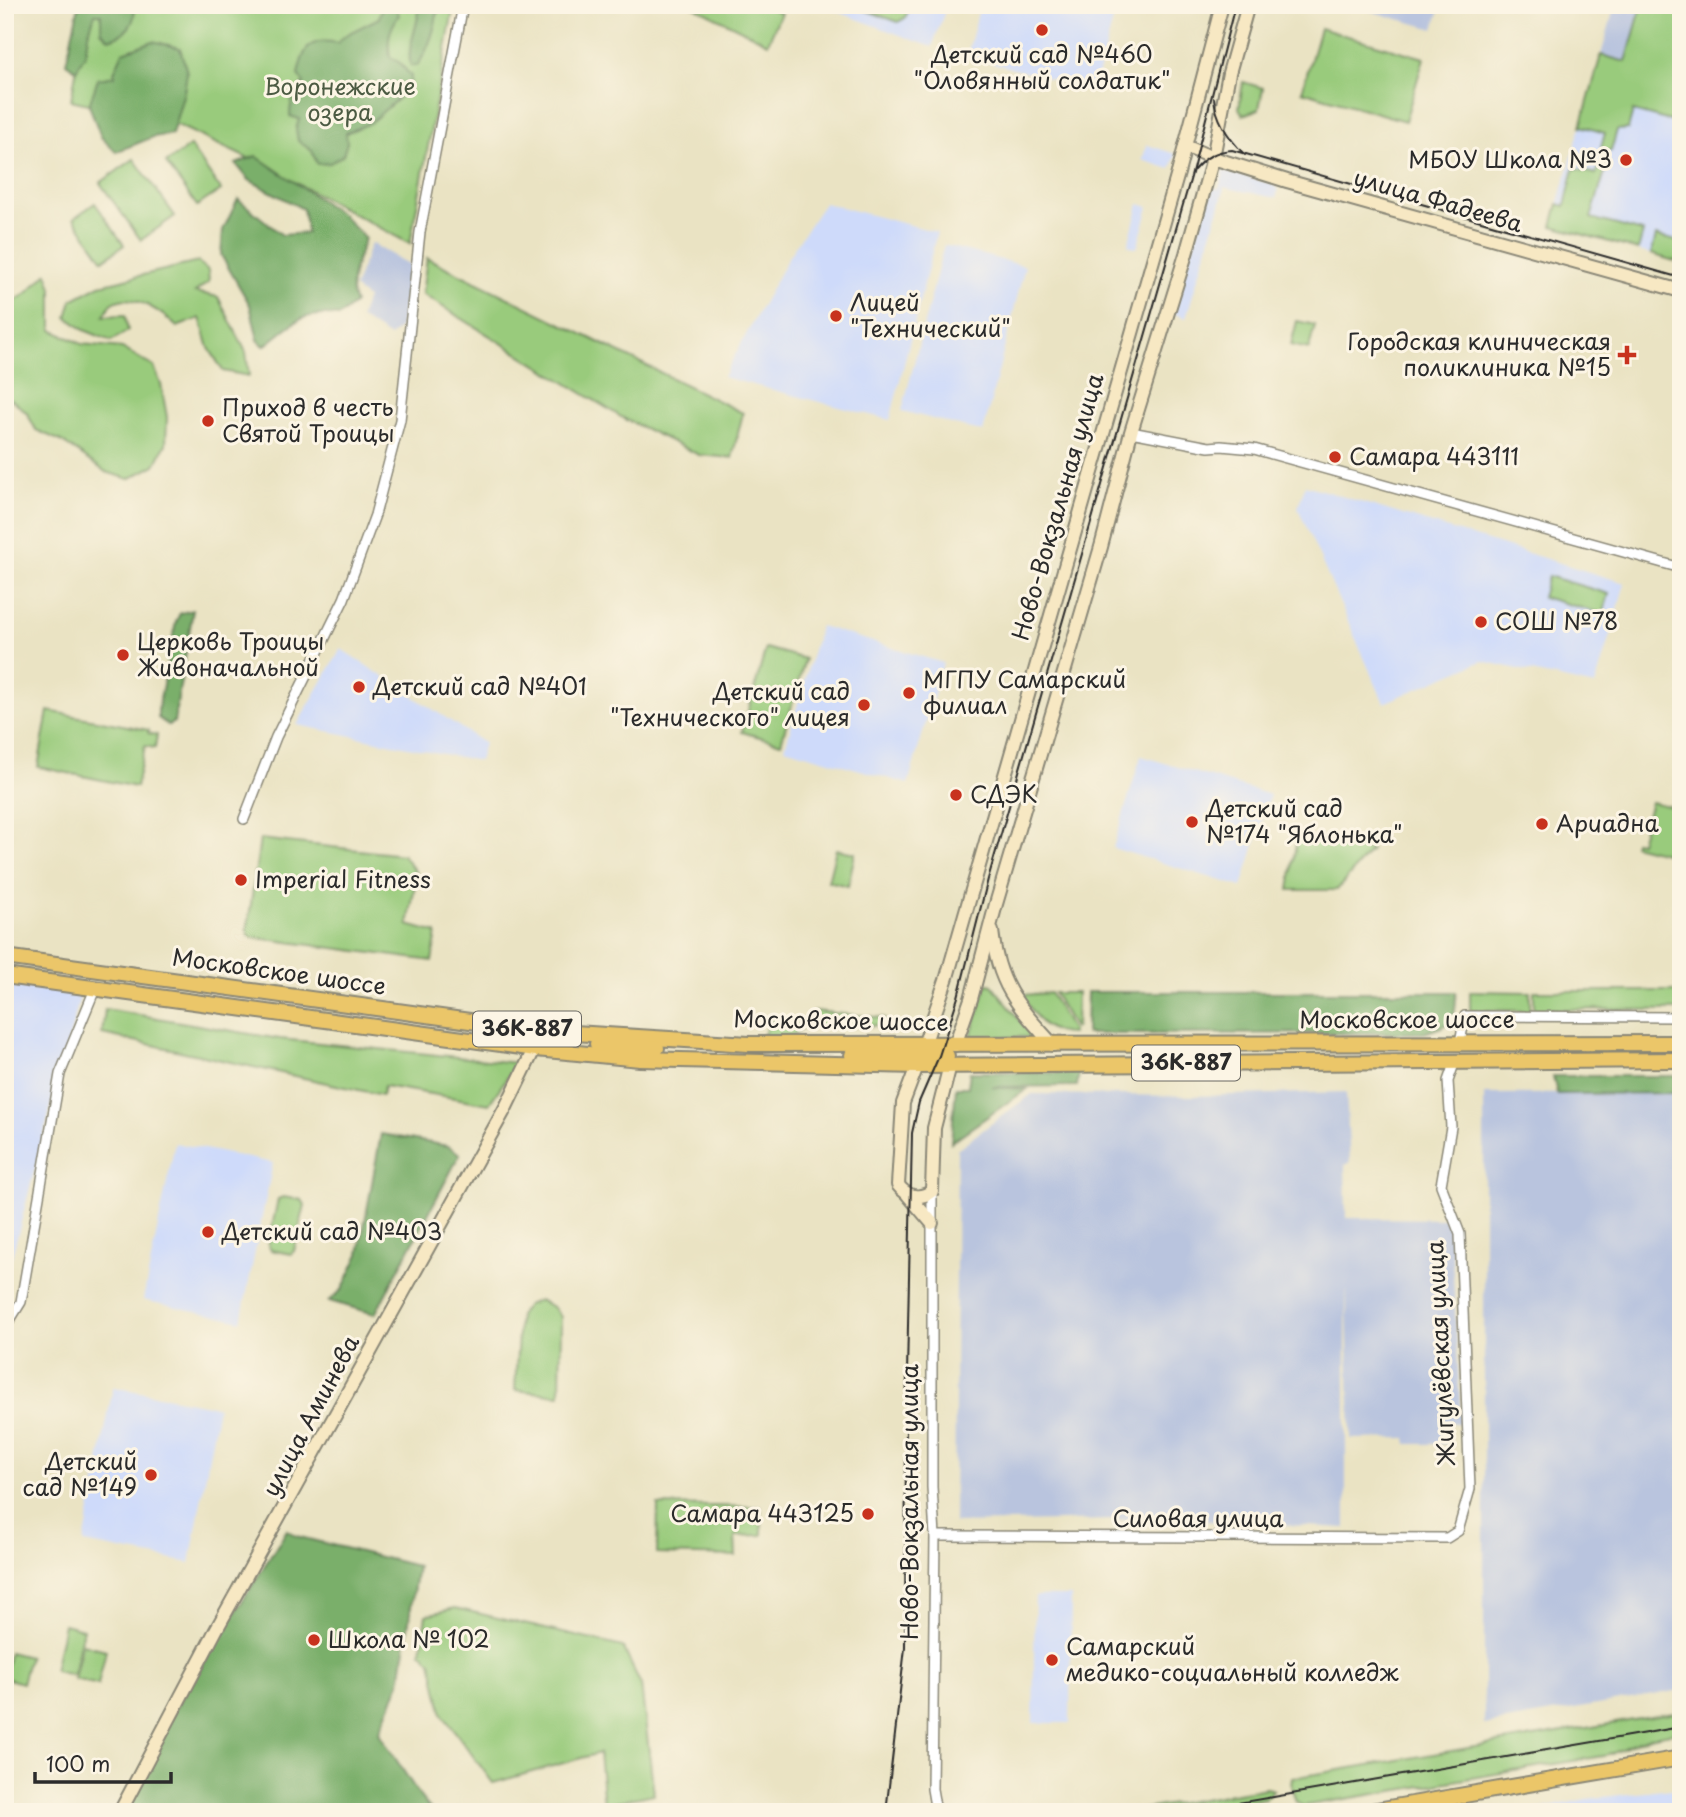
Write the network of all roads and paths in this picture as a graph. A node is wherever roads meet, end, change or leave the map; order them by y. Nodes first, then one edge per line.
1 (463, 5) edge
2 (1222, 5) edge
3 (1248, 5) edge
4 (1185, 146) junction
5 (1213, 158) junction
6 (1681, 292) edge
7 (1131, 432) junction
8 (1681, 568) edge
9 (244, 819) dead end
10 (991, 922) junction
11 (5, 957) edge
12 (5, 967) edge
13 (5, 976) edge
14 (97, 985) junction
15 (1681, 1017) edge
16 (1681, 1043) edge
17 (538, 1044) junction
18 (1057, 1049) junction
19 (1457, 1051) junction
20 (1681, 1051) edge
21 (953, 1055) junction
22 (920, 1056) junction
23 (1681, 1060) edge
24 (932, 1191) junction
25 (907, 1194) junction
26 (932, 1222) junction
27 (5, 1328) edge
28 (1458, 1531) joint
29 (935, 1536) junction
30 (1681, 1758) edge
31 (120, 1812) edge
32 (936, 1812) edge
33 (1366, 1812) edge

1 - 9 street
2 - 4 main road, Ново-Вокзальная улица
3 - 5 main road, Ново-Вокзальная улица
4 - 5 main road, улица Фадеева
4 - 22 main road, Ново-Вокзальная улица
5 - 6 main road, улица Фадеева
5 - 7 main road, Ново-Вокзальная улица
7 - 8 street
7 - 10 main road, Ново-Вокзальная улица
10 - 18 main road
10 - 21 main road, Ново-Вокзальная улица
11 - 22 main road, Московское шоссе / 36К-887
12 - 14 main road, Московское шоссе / 36К-887
13 - 14 main road, Московское шоссе / 36К-887
14 - 17 main road, Московское шоссе / 36К-887
14 - 27 street
15 - 19 street, Жигулёвская улица
16 - 19 main road, Московское шоссе / 36К-887
17 - 22 main road, Московское шоссе / 36К-887
17 - 31 main road, улица Аминева
18 - 19 main road, Московское шоссе / 36К-887
18 - 21 main road, Московское шоссе / 36К-887
19 - 20 main road, Московское шоссе / 36К-887
19 - 21 main road, Московское шоссе / 36К-887
19 - 23 main road, Московское шоссе / 36К-887
19 - 28 street, Жигулёвская улица
21 - 22 main road, Московское шоссе / 36К-887
21 - 24 main road, Ново-Вокзальная улица
22 - 25 main road, Ново-Вокзальная улица
24 - 25 main road
24 - 26 street, Ново-Вокзальная улица
25 - 26 main road
26 - 29 street, Ново-Вокзальная улица
28 - 29 street, Силовая улица
29 - 32 street, Ново-Вокзальная улица
30 - 33 main road

